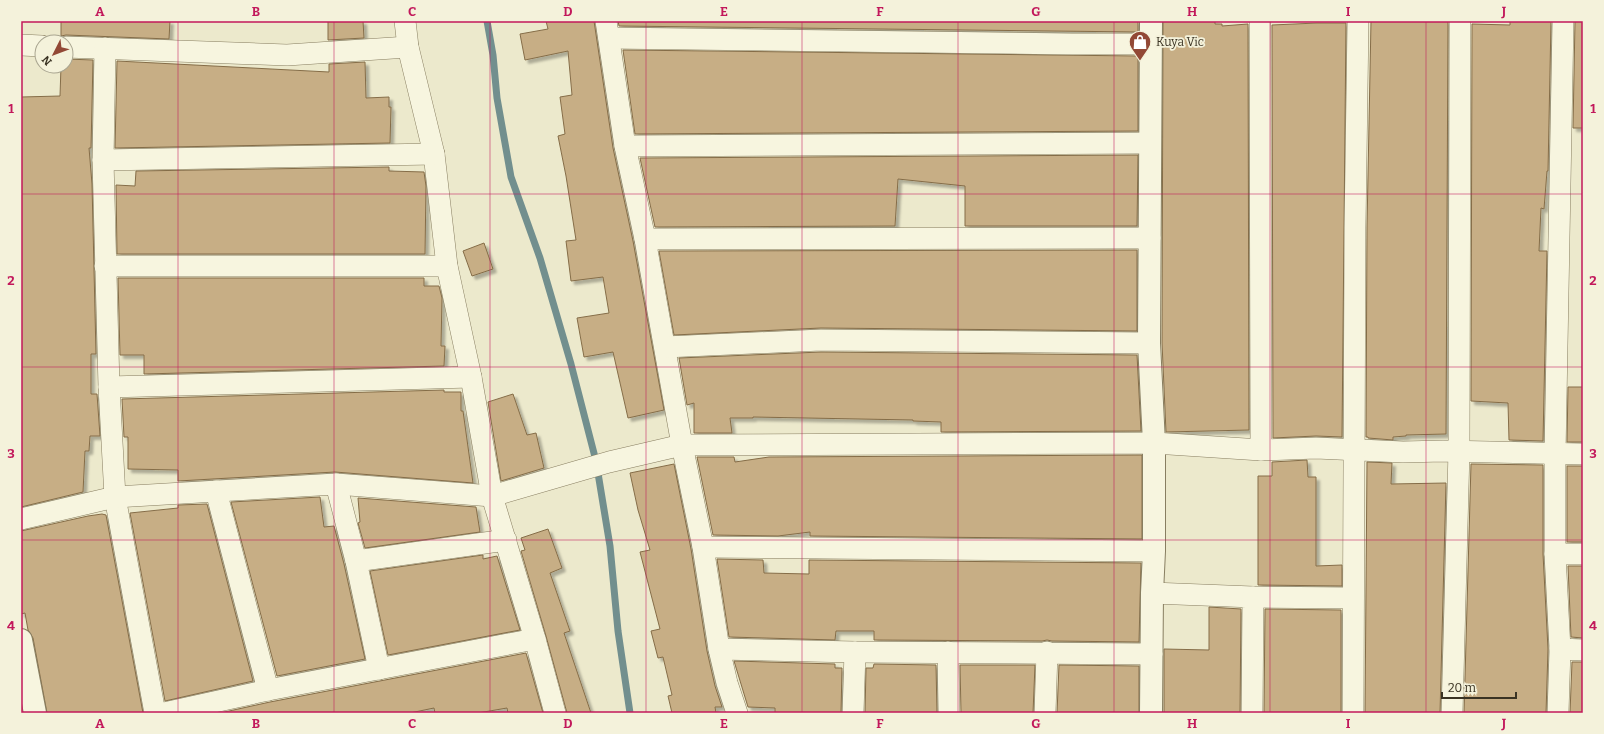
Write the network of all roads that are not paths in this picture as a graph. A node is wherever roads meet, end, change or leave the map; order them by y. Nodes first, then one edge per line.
1 (405, 21) edge
2 (1151, 21) edge
3 (1260, 21) edge
4 (1358, 21) edge
5 (1460, 21) edge
6 (1563, 21) edge
7 (608, 30) edge
8 (1151, 44) junction
9 (21, 45) edge
10 (34, 46) edge
11 (74, 46) edge
12 (408, 47) junction
13 (105, 48) junction
14 (1150, 143) junction
15 (625, 146) junction
16 (434, 154) junction
17 (102, 160) junction
18 (1150, 238) junction
19 (645, 239) junction
20 (105, 266) junction
21 (446, 266) junction
22 (1149, 343) junction
23 (664, 347) junction
24 (471, 376) junction
25 (109, 387) junction
26 (1154, 443) junction
27 (682, 445) junction
28 (1261, 450) junction
29 (1355, 451) junction
30 (1459, 451) junction
31 (1555, 454) junction
32 (1583, 454) edge
33 (336, 484) junction
34 (216, 491) junction
35 (492, 496) junction
36 (114, 497) junction
37 (21, 518) edge
38 (506, 540) junction
39 (703, 547) junction
40 (1154, 551) junction
41 (1555, 554) junction
42 (1583, 554) edge
43 (356, 561) junction
44 (1152, 593) junction
45 (1253, 597) junction
46 (1353, 598) junction
47 (535, 639) junction
48 (21, 640) edge
49 (719, 649) junction
50 (1560, 649) junction
51 (1583, 650) edge
52 (855, 652) junction
53 (948, 652) junction
54 (1046, 652) junction
55 (1152, 654) junction
56 (379, 669) junction
57 (268, 690) junction
58 (35, 713) edge
59 (156, 713) edge
60 (164, 713) edge
61 (555, 713) edge
62 (737, 713) edge
63 (853, 713) edge
64 (949, 713) edge
65 (1045, 713) edge
66 (1151, 713) edge
67 (1252, 713) edge
68 (1353, 713) edge
69 (1452, 713) edge
70 (1558, 713) edge

1 - 12 street
2 - 8 street
3 - 28 street
4 - 29 street
5 - 30 street
6 - 31 street
7 - 8 street
7 - 15 street
8 - 14 street
9 - 10 street
11 - 13 street
12 - 13 street
12 - 16 street
13 - 17 street
14 - 15 street
14 - 18 street
15 - 19 street
16 - 17 street
16 - 21 street
17 - 20 street
18 - 19 street
18 - 22 street
19 - 23 street
20 - 21 street
20 - 25 street
21 - 24 street
22 - 23 street
22 - 26 street
23 - 27 street
24 - 25 street
24 - 35 street
25 - 36 street
26 - 27 street
26 - 28 street
26 - 40 street
27 - 35 street
27 - 39 street
28 - 29 street
29 - 30 street
29 - 46 street
30 - 31 street
30 - 69 street
31 - 32 street
31 - 41 street
33 - 34 street
33 - 35 street
33 - 43 street
34 - 36 street
34 - 57 street
35 - 38 street
36 - 37 street
36 - 59 street
38 - 43 street
38 - 47 street
39 - 40 street
39 - 49 street
40 - 44 street
41 - 42 street
41 - 50 street
43 - 56 street
44 - 45 street
44 - 55 street
45 - 46 street
45 - 67 street
46 - 68 street
47 - 56 street
47 - 61 street
48 - 58 street
49 - 52 street
49 - 62 street
50 - 51 street
50 - 70 street
52 - 53 street
52 - 63 street
53 - 54 street
53 - 64 street
54 - 55 street
54 - 65 street
55 - 66 street
56 - 57 street
57 - 60 street

